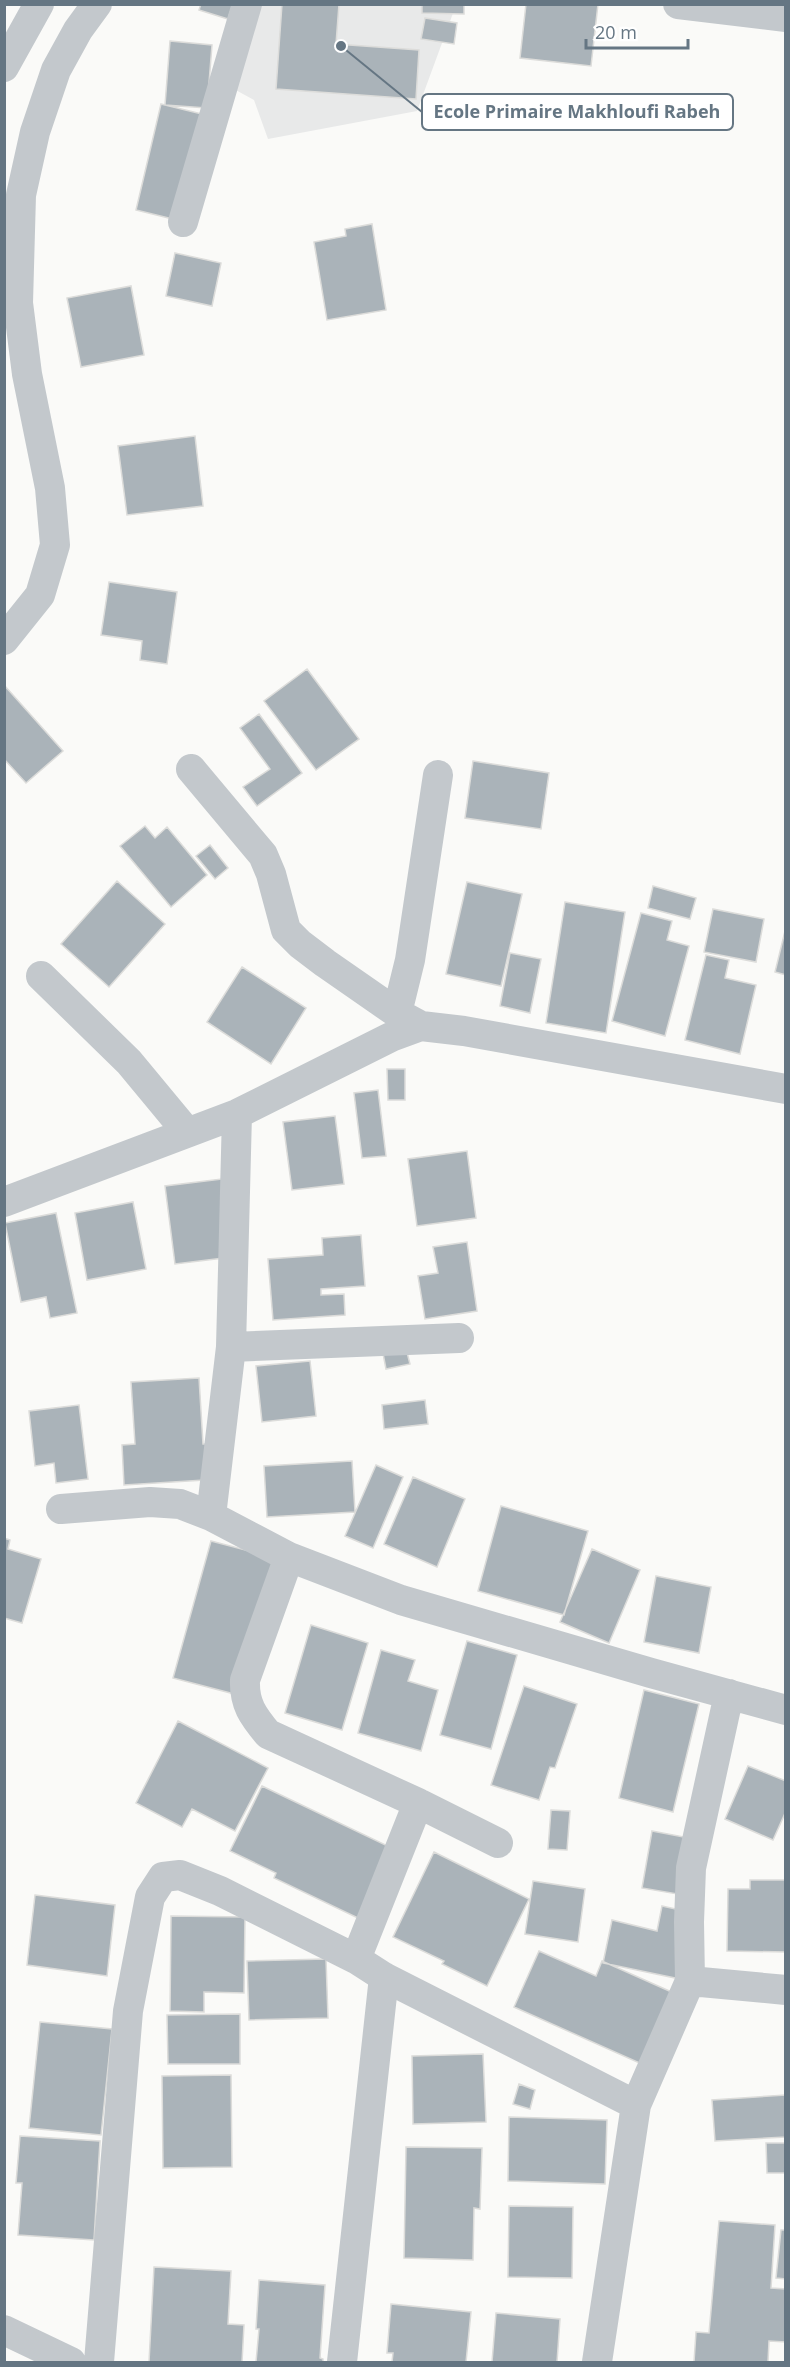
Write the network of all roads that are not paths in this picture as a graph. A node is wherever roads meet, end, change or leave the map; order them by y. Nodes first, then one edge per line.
1 (39, 4) edge
2 (97, 4) edge
3 (247, 4) edge
4 (678, 4) edge
5 (786, 17) edge
6 (4, 67) edge
7 (183, 222) dead end
8 (4, 640) edge
9 (191, 769) dead end
10 (438, 775) dead end
11 (41, 976) dead end
12 (409, 1020) junction
13 (786, 1089) edge
14 (237, 1114) junction
15 (187, 1132) junction
16 (4, 1202) edge
17 (459, 1338) dead end
18 (231, 1347) junction
19 (61, 1509) dead end
20 (211, 1516) junction
21 (289, 1557) junction
22 (729, 1694) junction
23 (786, 1710) edge
24 (418, 1803) junction
25 (498, 1843) dead end
26 (356, 1959) junction
27 (384, 1977) junction
28 (690, 1981) junction
29 (786, 1989) edge
30 (636, 2105) junction
31 (4, 2330) edge
32 (71, 2362) edge
33 (99, 2362) edge
34 (342, 2362) edge
35 (597, 2362) edge

1 - 6 street
2 - 8 street
3 - 7 street
4 - 5 street
9 - 12 street
10 - 12 street
11 - 15 street
12 - 13 street
12 - 14 street
14 - 15 street
14 - 18 street
15 - 16 street
17 - 18 street
18 - 20 street
19 - 20 street
20 - 21 street
21 - 22 street
21 - 24 street
22 - 23 street
22 - 28 street
24 - 25 street
24 - 26 street
26 - 27 street
26 - 33 street
27 - 30 street
27 - 34 street
28 - 29 street
28 - 30 street
30 - 35 street
31 - 32 street

